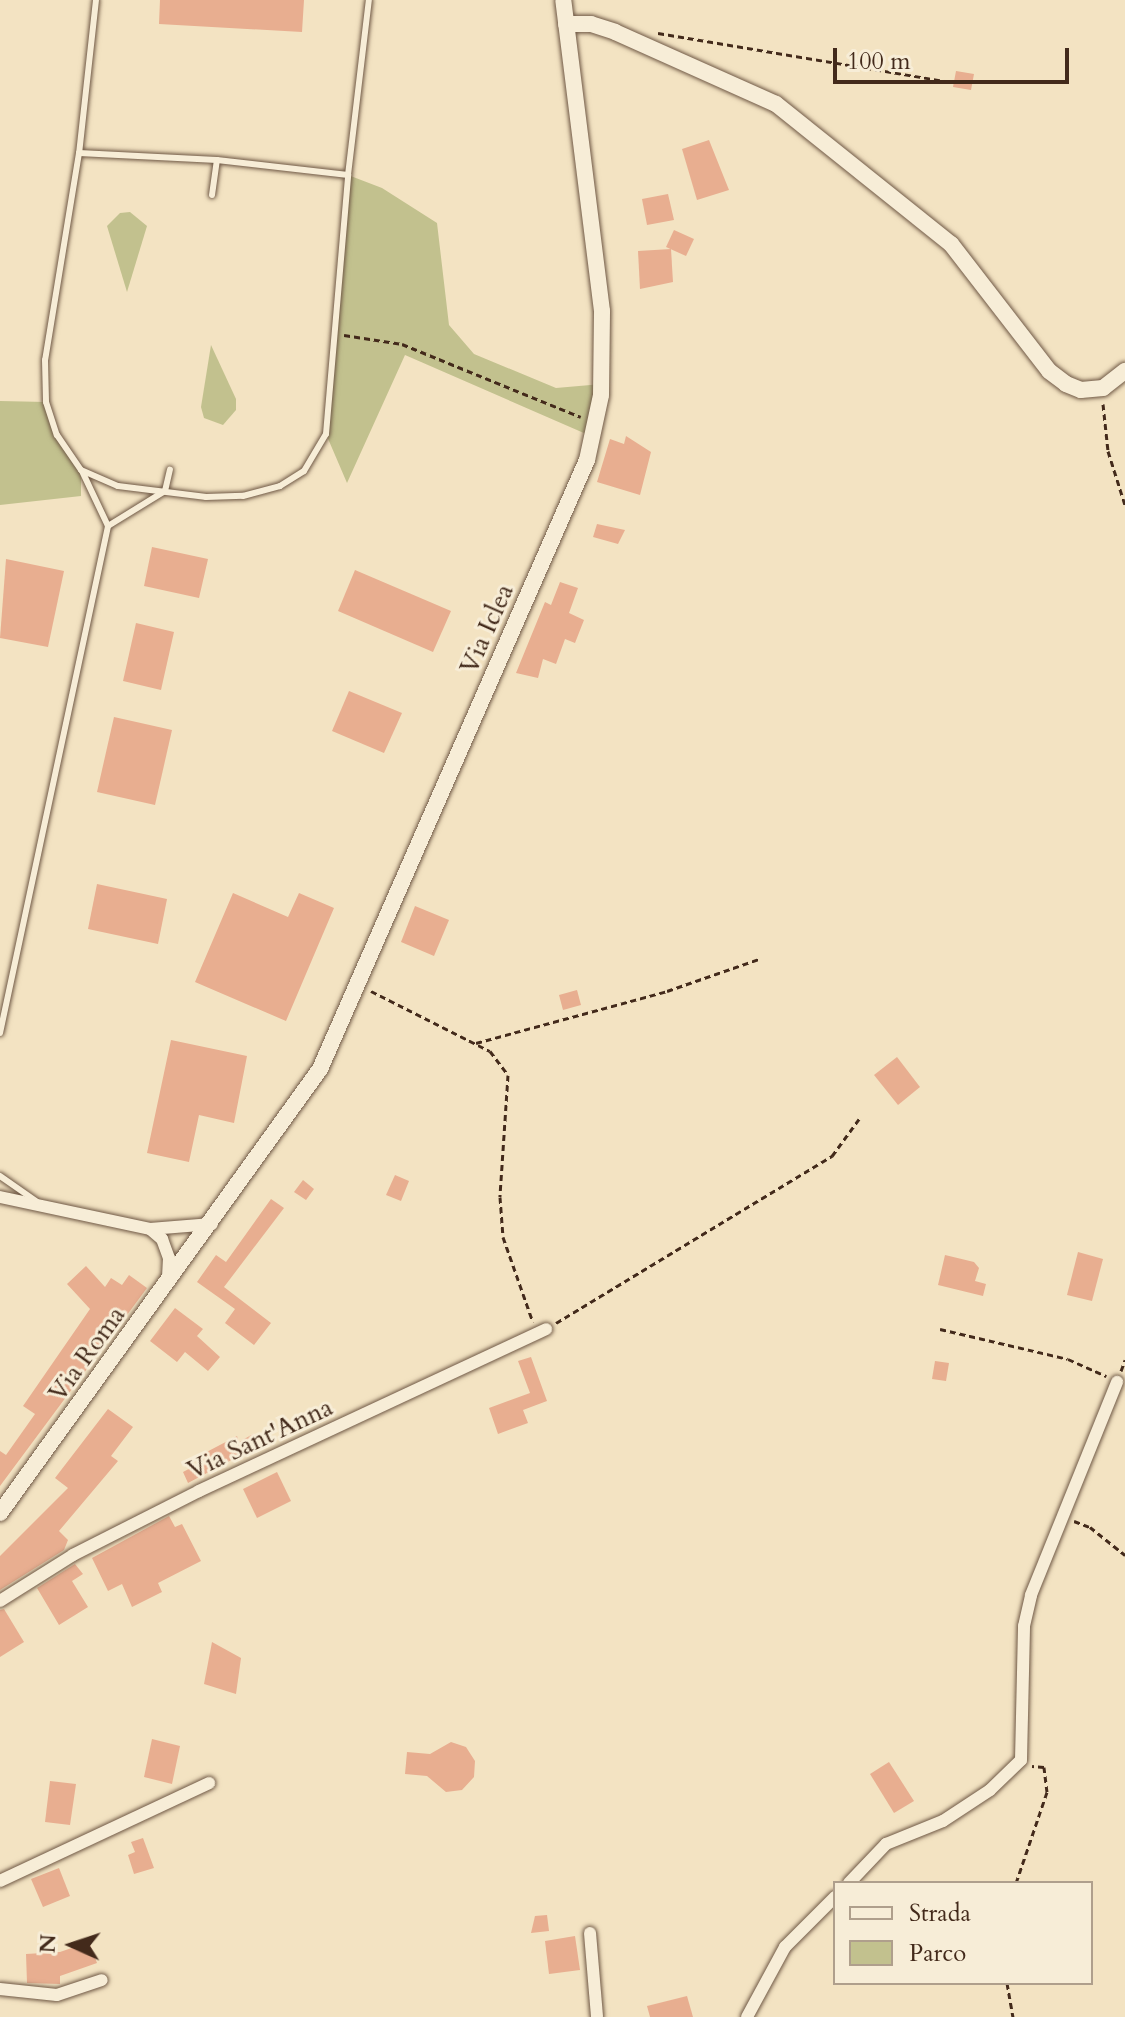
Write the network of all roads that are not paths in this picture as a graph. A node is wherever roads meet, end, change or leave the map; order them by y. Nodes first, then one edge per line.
1 (96, 0) edge
2 (369, 0) edge
3 (563, 0) edge
4 (566, 24) junction
5 (79, 153) junction
6 (217, 160) junction
7 (348, 175) junction
8 (212, 195) dead end
9 (1125, 371) edge
10 (81, 470) junction
11 (170, 470) dead end
12 (165, 491) junction
13 (108, 526) junction
14 (0, 1033) edge
15 (0, 1176) edge
16 (0, 1197) edge
17 (46, 1207) junction
18 (212, 1224) junction
19 (174, 1227) junction
20 (150, 1229) junction
21 (167, 1252) junction
22 (189, 1256) junction
23 (168, 1284) junction
24 (541, 1331) road end
25 (1114, 1388) road end
26 (0, 1513) edge
27 (0, 1601) edge
28 (209, 1783) dead end
29 (0, 1881) edge
30 (851, 1881) edge
31 (833, 1899) edge
32 (590, 1933) dead end
33 (102, 1980) dead end
34 (0, 1989) edge
35 (597, 2017) edge
36 (747, 2017) edge

1 - 5 lane
2 - 7 lane
3 - 4 street, Via Iclea
4 - 9 street
4 - 18 street, Via Iclea
5 - 6 lane
5 - 10 lane
6 - 7 lane
6 - 8 lane
7 - 12 lane
10 - 12 lane
10 - 13 lane
11 - 12 lane
12 - 13 lane
13 - 14 lane
15 - 17 lane
16 - 17 street
17 - 20 street
18 - 19 street
18 - 22 street, Via Roma
19 - 20 street
19 - 22 street
20 - 21 street
21 - 22 street
21 - 23 street
22 - 23 street, Via Roma
23 - 26 street, Via Roma
24 - 27 street, Via Sant'Anna
25 - 30 street
28 - 29 street
31 - 36 street
32 - 35 street
33 - 34 street

